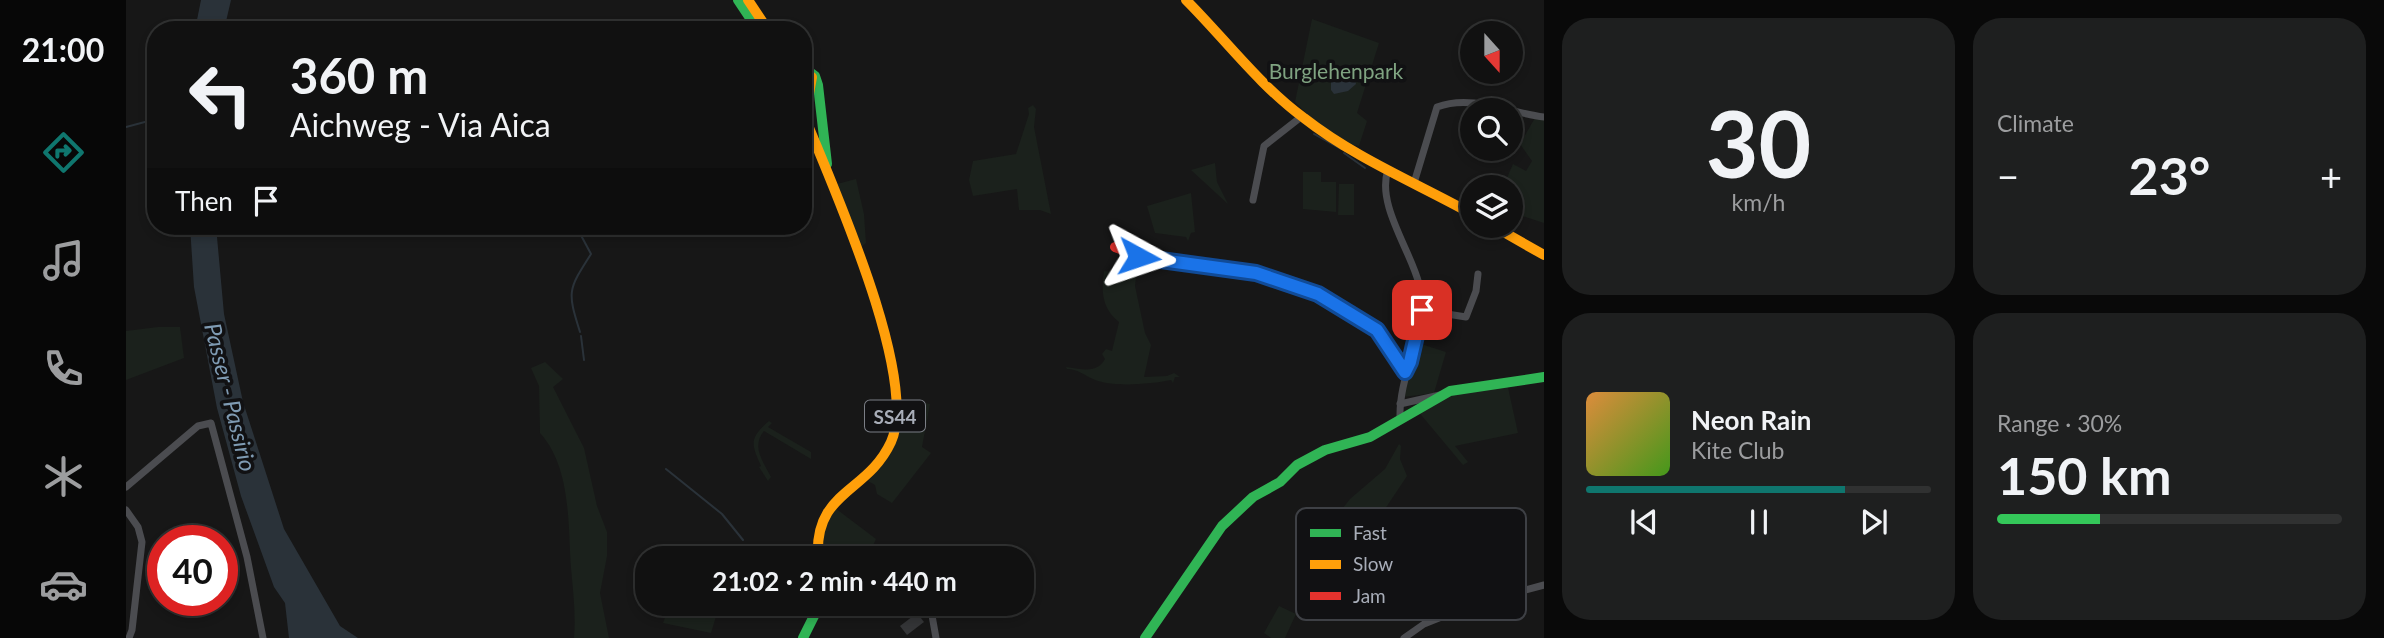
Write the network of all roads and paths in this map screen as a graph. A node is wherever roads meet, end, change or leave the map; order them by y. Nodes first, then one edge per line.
1 (738, 0) edge
2 (748, 0) edge
3 (1186, 0) edge
4 (752, 21) edge
5 (762, 21) edge
6 (812, 74) edge
7 (812, 88) edge
8 (816, 88) junction
9 (812, 105) edge
10 (1301, 117) junction
11 (1544, 117) edge
12 (812, 131) edge
13 (1388, 170) junction
14 (832, 182) junction
15 (1415, 183) junction
16 (1253, 200) dead end
17 (1460, 207) edge
18 (1514, 238) edge
19 (1115, 247) dead end
20 (1544, 255) edge
21 (1478, 274) dead end
22 (1422, 310) junction
23 (1405, 372) junction
24 (1544, 377) edge
25 (1441, 395) junction
26 (1400, 404) junction
27 (1400, 418) junction
28 (126, 487) edge
29 (126, 510) edge
30 (817, 546) edge
31 (1544, 585) edge
32 (1526, 590) edge
33 (814, 616) edge
34 (932, 616) edge
35 (1434, 620) edge
36 (129, 638) edge
37 (263, 638) edge
38 (803, 638) edge
39 (936, 638) edge
40 (1144, 638) edge
41 (1404, 638) edge

1 - 4 street
2 - 5 street
3 - 10 street
6 - 8 street
7 - 8 street
8 - 9 street
8 - 14 street
10 - 13 street
10 - 16 street
11 - 15 street
12 - 14 street, SS44
13 - 15 street
13 - 22 street
14 - 30 street, SS44
15 - 17 street
18 - 20 street
19 - 23 street
21 - 22 street
22 - 23 street
23 - 26 street
24 - 25 street
25 - 26 street
25 - 27 street
26 - 27 street
27 - 40 street
28 - 37 street
29 - 36 street
31 - 32 street
33 - 38 street
34 - 39 street
35 - 41 street

